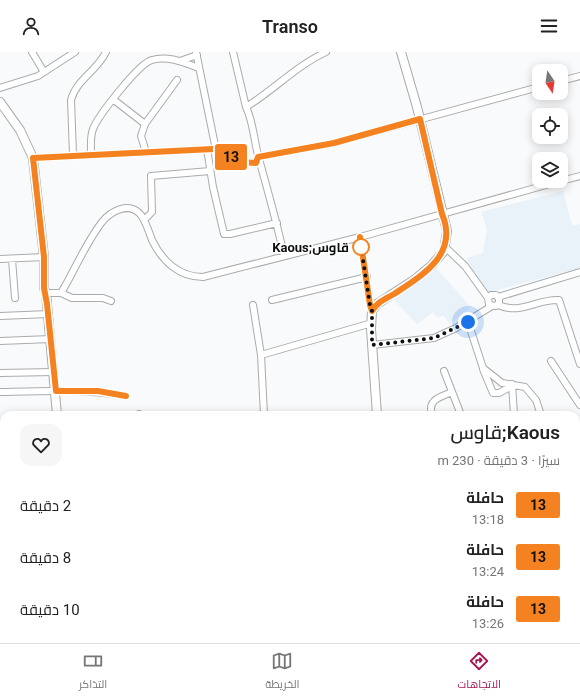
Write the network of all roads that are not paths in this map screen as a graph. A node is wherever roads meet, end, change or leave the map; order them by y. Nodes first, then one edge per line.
1 (32, 52) edge
2 (106, 52) edge
3 (233, 52) edge
4 (326, 52) edge
5 (401, 52) edge
6 (72, 53) edge
7 (196, 53) edge
8 (168, 55) edge
9 (180, 61) junction
10 (199, 68) junction
11 (44, 72) junction
12 (580, 76) edge
13 (568, 79) edge
14 (176, 80) dead end
15 (0, 88) edge
16 (532, 89) edge
17 (114, 100) junction
18 (0, 102) edge
19 (246, 107) junction
20 (420, 119) junction
21 (145, 124) junction
22 (207, 150) junction
23 (216, 150) junction
24 (146, 152) junction
25 (91, 154) junction
26 (73, 155) junction
27 (258, 157) junction
28 (33, 158) junction
29 (210, 171) junction
30 (580, 176) edge
31 (568, 179) edge
32 (536, 188) edge
33 (442, 214) junction
34 (144, 220) junction
35 (277, 223) junction
36 (360, 237) junction
37 (445, 247) junction
38 (0, 252) edge
39 (284, 256) junction
40 (44, 257) junction
41 (0, 259) edge
42 (12, 259) junction
43 (580, 272) edge
44 (367, 277) junction
45 (46, 293) junction
46 (61, 293) junction
47 (388, 297) junction
48 (498, 297) junction
49 (15, 298) dead end
50 (488, 298) junction
51 (272, 300) dead end
52 (111, 301) dead end
53 (253, 305) dead end
54 (495, 306) junction
55 (372, 311) junction
56 (49, 314) junction
57 (0, 316) edge
58 (372, 322) junction
59 (468, 322) junction
60 (51, 339) junction
61 (0, 341) edge
62 (372, 345) junction
63 (261, 355) junction
64 (550, 361) dead end
65 (580, 364) edge
66 (483, 368) junction
67 (444, 371) dead end
68 (54, 372) junction
69 (0, 373) edge
70 (512, 385) junction
71 (56, 391) junction
72 (0, 392) edge
73 (452, 392) junction
74 (126, 396) dead end
75 (580, 405) edge
76 (57, 411) edge
77 (264, 411) edge
78 (377, 411) edge
79 (431, 411) edge
80 (459, 411) edge
81 (514, 411) edge
82 (540, 411) edge

1 - 11 street
2 - 26 street
3 - 19 street
4 - 19 street
5 - 20 main road
6 - 11 street
7 - 9 street
7 - 10 street
8 - 9 street
8 - 17 street
9 - 10 street
10 - 23 street
11 - 15 street
12 - 13 street
14 - 21 street
16 - 20 street
17 - 21 street
17 - 25 street
18 - 28 main road
19 - 27 street
20 - 27 street
20 - 33 main road
21 - 24 street
22 - 23 street
22 - 24 street
22 - 29 street
23 - 27 street
24 - 25 street
25 - 26 street
26 - 28 street
27 - 35 street
28 - 40 main road
29 - 34 street
29 - 35 street
30 - 31 street
32 - 33 street
33 - 36 street
33 - 37 main road
34 - 39 street
34 - 46 street
35 - 39 street
36 - 39 street
36 - 44 street
37 - 47 main road
37 - 50 street
38 - 41 street
40 - 42 street
40 - 45 main road
41 - 42 street
42 - 49 street
43 - 48 street
44 - 51 street
44 - 55 street
45 - 46 street
45 - 56 main road
46 - 52 street
47 - 55 main road
47 - 58 main road
48 - 50 street
48 - 54 street
50 - 54 street
53 - 63 street
54 - 59 street
54 - 65 street
55 - 58 main road
56 - 57 street
56 - 60 main road
58 - 62 main road
58 - 63 street
59 - 62 street
59 - 66 street
60 - 61 street
60 - 68 main road
62 - 78 main road
63 - 77 street
64 - 75 street
66 - 70 street
66 - 70 street
67 - 73 street
68 - 69 street
68 - 71 main road
70 - 81 street
70 - 82 street
71 - 72 street
71 - 74 street
71 - 76 main road
73 - 79 street
73 - 80 street

